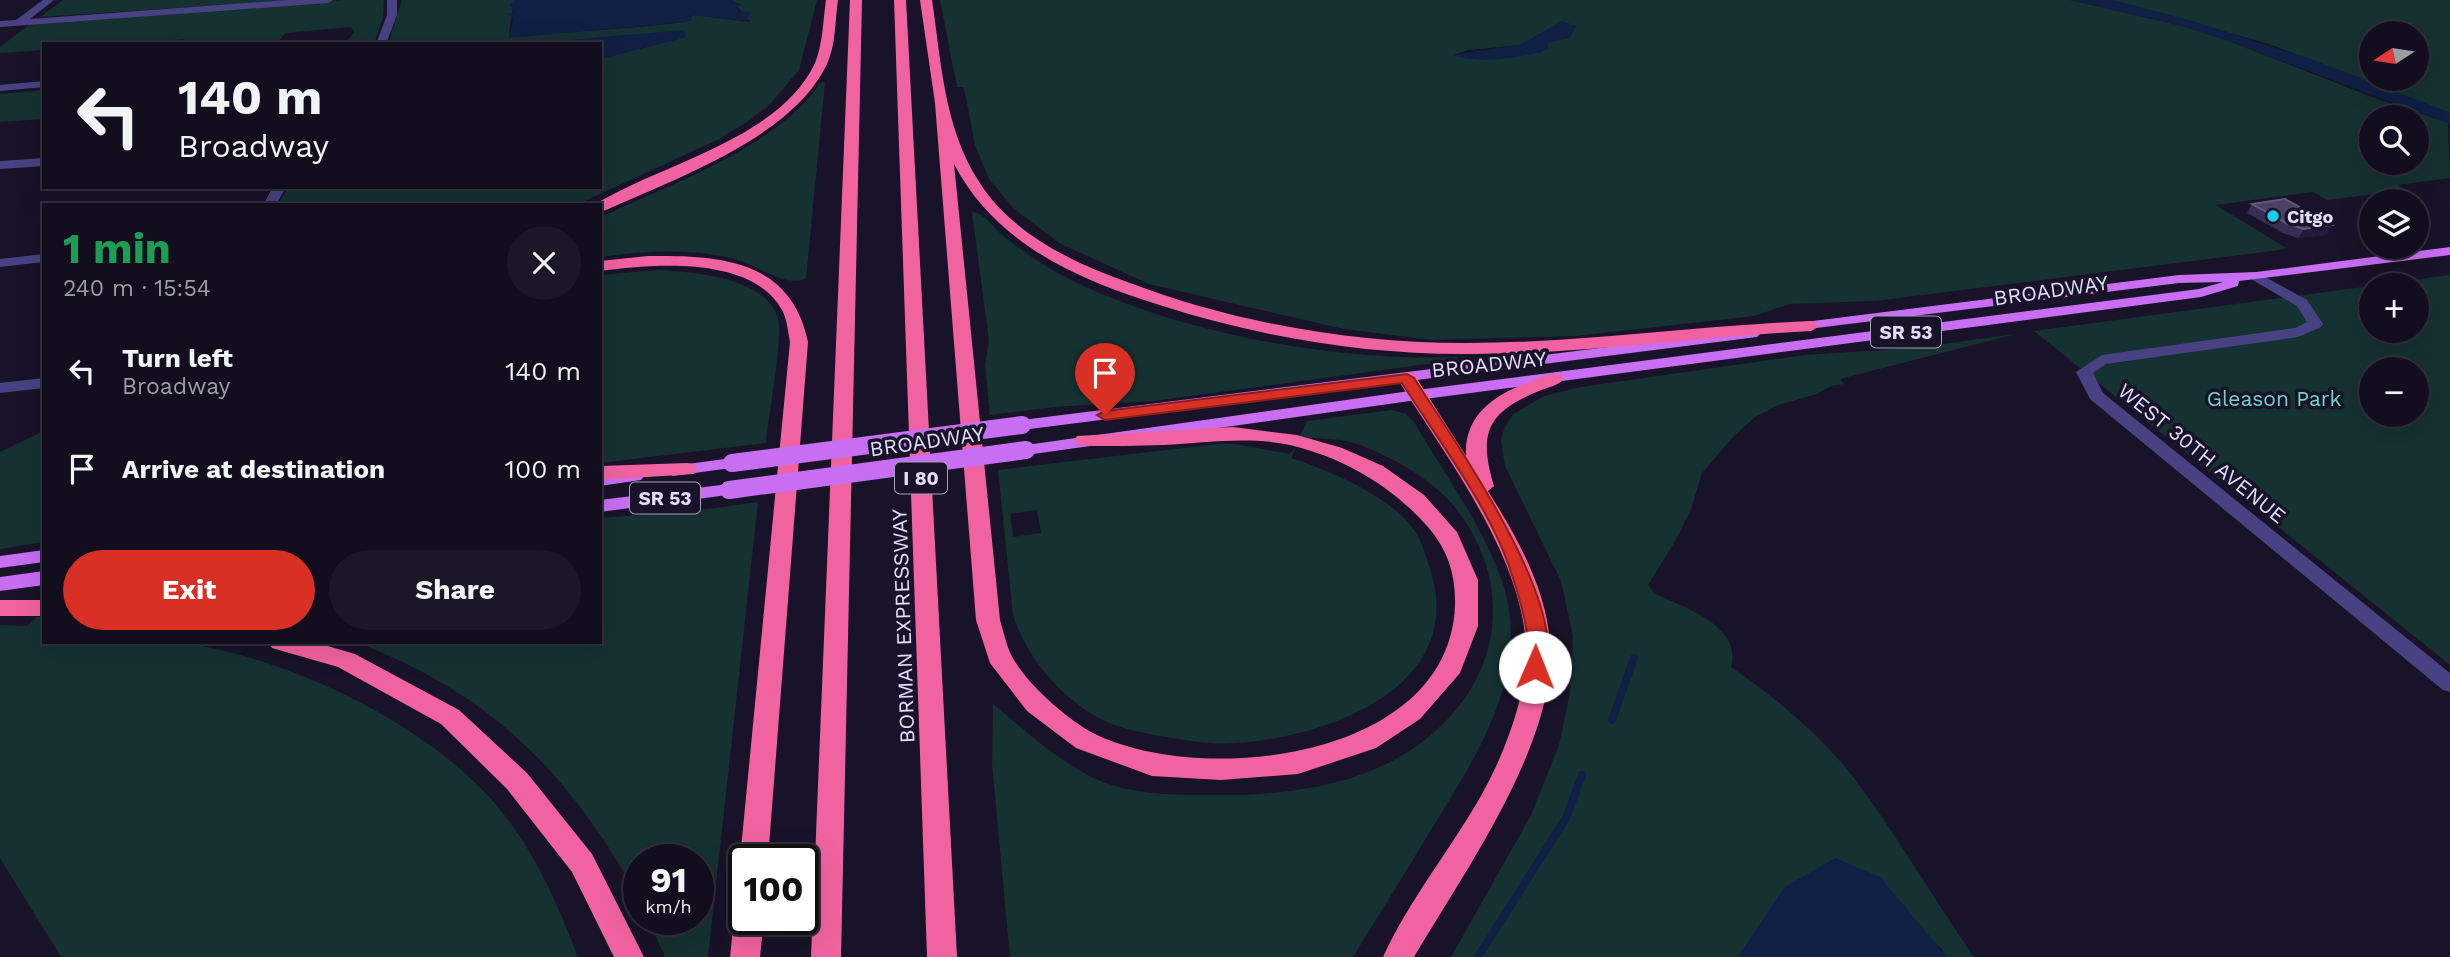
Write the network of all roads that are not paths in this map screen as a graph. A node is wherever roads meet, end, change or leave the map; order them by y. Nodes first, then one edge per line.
1 (49, 0) edge
2 (328, 0) edge
3 (392, 0) edge
4 (832, 0) edge
5 (856, 0) edge
6 (900, 0) edge
7 (926, 0) edge
8 (17, 23) junction
9 (0, 24) edge
10 (0, 37) edge
11 (382, 42) edge
12 (42, 84) edge
13 (0, 88) edge
14 (941, 104) junction
15 (42, 162) edge
16 (0, 166) edge
17 (602, 206) edge
18 (2450, 250) edge
19 (42, 258) edge
20 (0, 263) edge
21 (602, 266) edge
22 (2256, 276) junction
23 (1811, 326) junction
24 (1554, 379) junction
25 (42, 383) edge
26 (1412, 386) junction
27 (0, 388) edge
28 (1084, 440) junction
29 (687, 469) junction
30 (602, 473) edge
31 (602, 481) edge
32 (602, 506) edge
33 (1494, 518) junction
34 (42, 556) edge
35 (0, 562) edge
36 (42, 578) edge
37 (0, 584) edge
38 (0, 608) edge
39 (42, 608) edge
40 (288, 644) edge
41 (2450, 684) edge
42 (755, 844) edge
43 (747, 935) edge
44 (629, 957) edge
45 (745, 957) edge
46 (826, 957) edge
47 (942, 957) edge
48 (1398, 957) edge

1 - 8 street
2 - 8 street
3 - 11 street
4 - 17 highway
5 - 46 highway
6 - 47 highway, BORMAN EXPRESSWAY / I 80
7 - 14 highway
8 - 9 street
8 - 10 street
12 - 13 street
14 - 23 highway
14 - 28 highway
15 - 16 street
18 - 22 main road, BROADWAY / SR 53
19 - 20 street
21 - 42 highway
22 - 23 main road, BROADWAY / SR 53
22 - 24 main road, BROADWAY / SR 53
22 - 41 street, WEST 30TH AVENUE
23 - 26 main road, BROADWAY / SR 53
24 - 26 main road, BROADWAY / SR 53
24 - 33 highway
25 - 27 street
26 - 28 main road, BROADWAY / SR 53
26 - 29 main road, BROADWAY / SR 53, bridge
26 - 33 highway
28 - 32 main road, BROADWAY / SR 53, bridge
29 - 30 highway
29 - 31 main road, BROADWAY / SR 53
33 - 48 highway
34 - 35 main road
36 - 37 main road
38 - 39 highway
40 - 44 highway
43 - 45 highway

